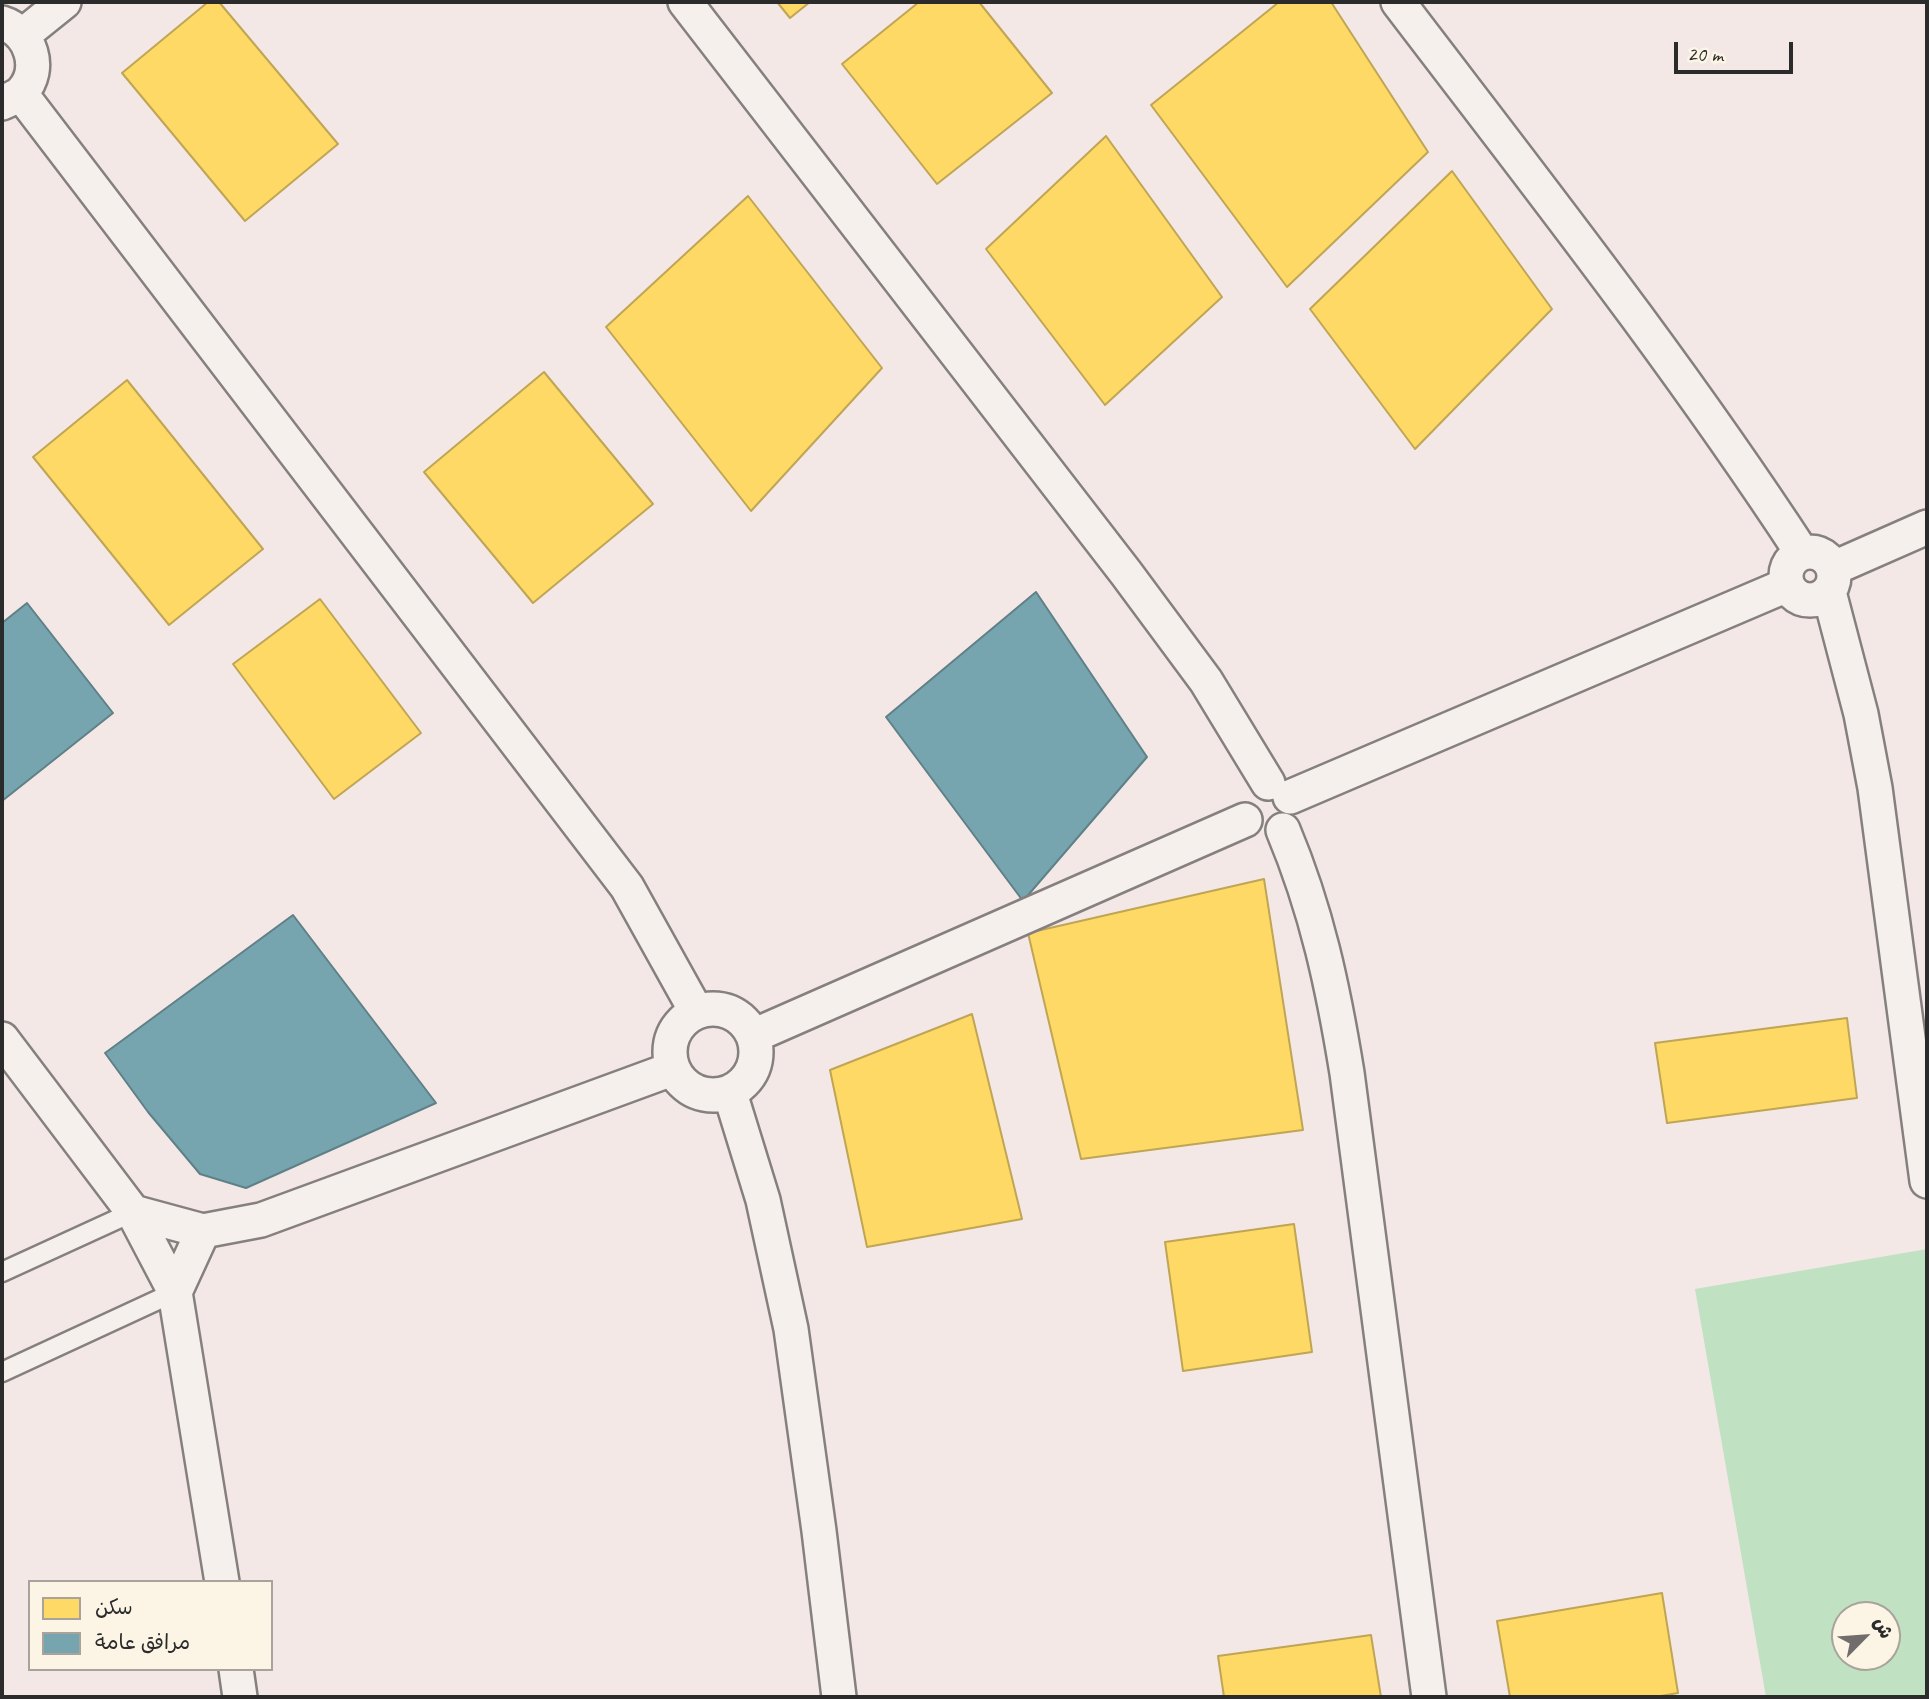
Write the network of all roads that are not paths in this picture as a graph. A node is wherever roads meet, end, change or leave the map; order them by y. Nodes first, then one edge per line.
1 (64, 2) edge
2 (685, 2) edge
3 (1398, 2) edge
4 (12, 29) edge
5 (11, 99) edge
6 (1927, 527) edge
7 (1802, 553) junction
8 (1831, 580) junction
9 (1787, 584) junction
10 (1279, 790) junction
11 (1245, 820) junction
12 (1283, 830) junction
13 (696, 1011) junction
14 (753, 1036) junction
15 (2, 1039) edge
16 (672, 1069) junction
17 (730, 1093) junction
18 (1927, 1181) edge
19 (133, 1212) junction
20 (203, 1231) junction
21 (2, 1272) edge
22 (175, 1292) junction
23 (2, 1372) edge
24 (222, 1580) edge
25 (236, 1671) edge
26 (240, 1697) edge
27 (839, 1697) edge
28 (1429, 1697) edge

1 - 4 street
2 - 10 street
3 - 7 street
4 - 5 street
5 - 13 street
6 - 8 street
7 - 8 street
7 - 9 street
8 - 9 street
8 - 18 street
9 - 10 street
10 - 11 street
10 - 12 street
11 - 12 street
11 - 14 street
12 - 28 street
13 - 14 street
13 - 16 street
14 - 17 street
15 - 19 street
16 - 17 street
16 - 20 street
17 - 27 street
19 - 20 street
19 - 21 lane
19 - 22 street
20 - 22 street
22 - 23 lane
22 - 24 street
25 - 26 street

